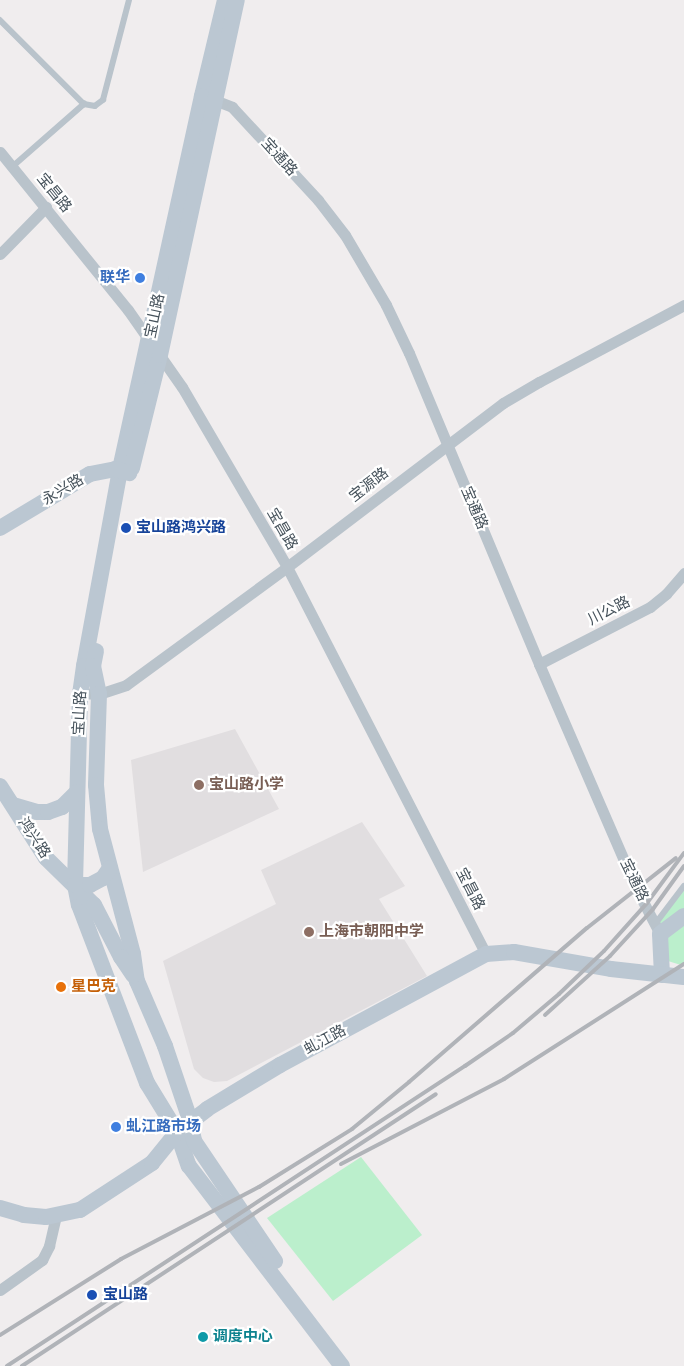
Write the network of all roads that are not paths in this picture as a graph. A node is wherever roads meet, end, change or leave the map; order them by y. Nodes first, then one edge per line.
1 (129, 0) edge
2 (225, 0) edge
3 (237, 0) edge
4 (0, 20) edge
5 (208, 98) junction
6 (84, 104) junction
7 (0, 152) edge
8 (12, 167) junction
9 (46, 207) junction
10 (0, 254) edge
11 (684, 305) edge
12 (150, 340) junction
13 (160, 355) junction
14 (448, 444) junction
15 (125, 472) junction
16 (0, 528) edge
17 (287, 568) junction
18 (684, 574) edge
19 (539, 664) junction
20 (80, 693) junction
21 (99, 694) junction
22 (0, 786) edge
23 (77, 792) junction
24 (13, 806) junction
25 (110, 868) junction
26 (75, 885) junction
27 (684, 886) edge
28 (684, 916) edge
29 (658, 928) junction
30 (486, 954) junction
31 (662, 975) junction
32 (684, 977) edge
33 (138, 981) junction
34 (190, 1120) junction
35 (177, 1132) junction
36 (0, 1208) edge
37 (56, 1216) junction
38 (0, 1290) edge
39 (342, 1366) edge
40 (352, 1366) edge

1 - 6 lane
2 - 5 main road, 宝山路
3 - 5 main road, 宝山路
4 - 6 lane
5 - 12 main road, 宝山路
5 - 13 main road, 宝山路
5 - 14 street, 宝通路
6 - 8 lane
7 - 8 street, 宝昌路
8 - 9 street, 宝昌路
9 - 10 street
9 - 12 street, 宝昌路
11 - 14 street, 宝源路
12 - 13 street, 宝昌路
12 - 15 main road, 宝山路
13 - 15 main road, 宝山路
13 - 17 street, 宝昌路
14 - 17 street, 宝源路
14 - 19 street, 宝通路
15 - 16 main road, 永兴路
15 - 20 main road, 宝山路
15 - 21 main road, 宝山路
17 - 21 street, 宝源路
17 - 30 street, 宝昌路
18 - 19 street, 川公路
19 - 29 street, 宝通路
20 - 21 street, 宝源路
20 - 23 main road, 宝山路
21 - 25 main road, 宝山路
22 - 24 main road, 鸿兴路
23 - 24 main road
23 - 26 main road, 宝山路
24 - 26 main road, 鸿兴路
25 - 26 main road
25 - 33 main road, 宝山路
26 - 33 main road, 鸿兴路
26 - 35 main road, 宝山路
27 - 29 lane
28 - 29 main road
29 - 31 main road, 宝通路
30 - 31 main road, 虬江路
30 - 34 main road, 虬江路
31 - 32 main road, 虬江路
33 - 34 main road, 宝山路
34 - 35 main road, 虬江路
34 - 40 main road, 宝山路
35 - 37 main road, 虬江路
35 - 39 main road, 宝山路
36 - 37 main road, 虬江路
37 - 38 street

